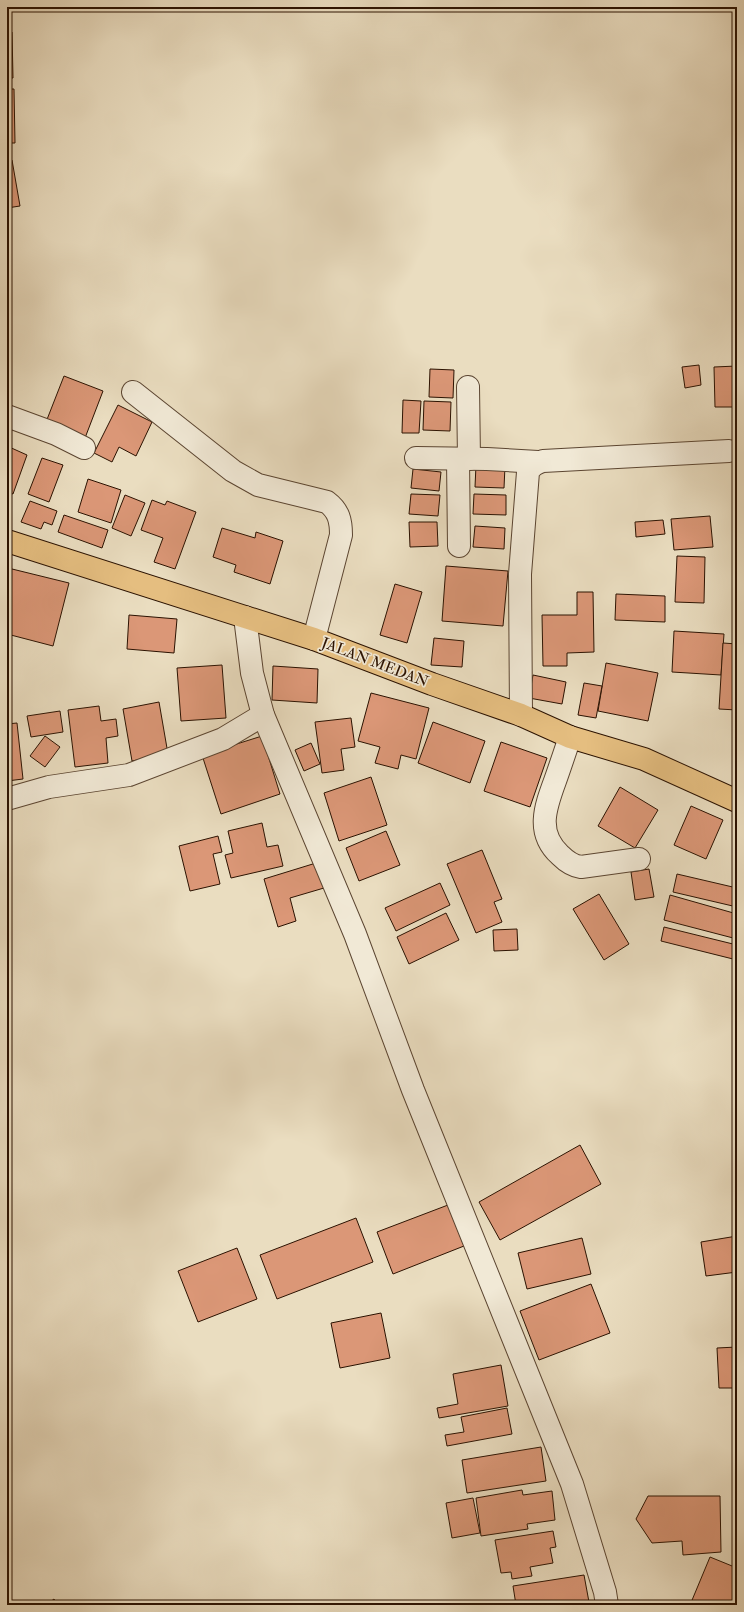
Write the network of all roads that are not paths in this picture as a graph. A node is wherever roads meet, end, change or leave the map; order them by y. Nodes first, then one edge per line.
1 (468, 387) dead end
2 (133, 392) dead end
3 (7, 416) edge
4 (84, 448) dead end
5 (729, 451) dead end
6 (416, 458) dead end
7 (463, 459) junction
8 (538, 462) junction
9 (7, 541) edge
10 (459, 546) dead end
11 (245, 617) junction
12 (314, 639) junction
13 (263, 715) junction
14 (522, 715) junction
15 (570, 738) junction
16 (7, 798) edge
17 (737, 801) edge
18 (639, 859) dead end
19 (607, 1605) edge

1 - 7 street
2 - 12 street
3 - 4 street
5 - 8 street
6 - 7 street
7 - 8 street
7 - 10 street
8 - 14 street
9 - 11 highway, JALAN MEDAN
11 - 12 highway, JALAN MEDAN
11 - 13 street
12 - 14 highway, JALAN MEDAN
13 - 16 street
13 - 19 street
14 - 15 highway, JALAN MEDAN
15 - 17 highway, JALAN MEDAN
15 - 18 street

